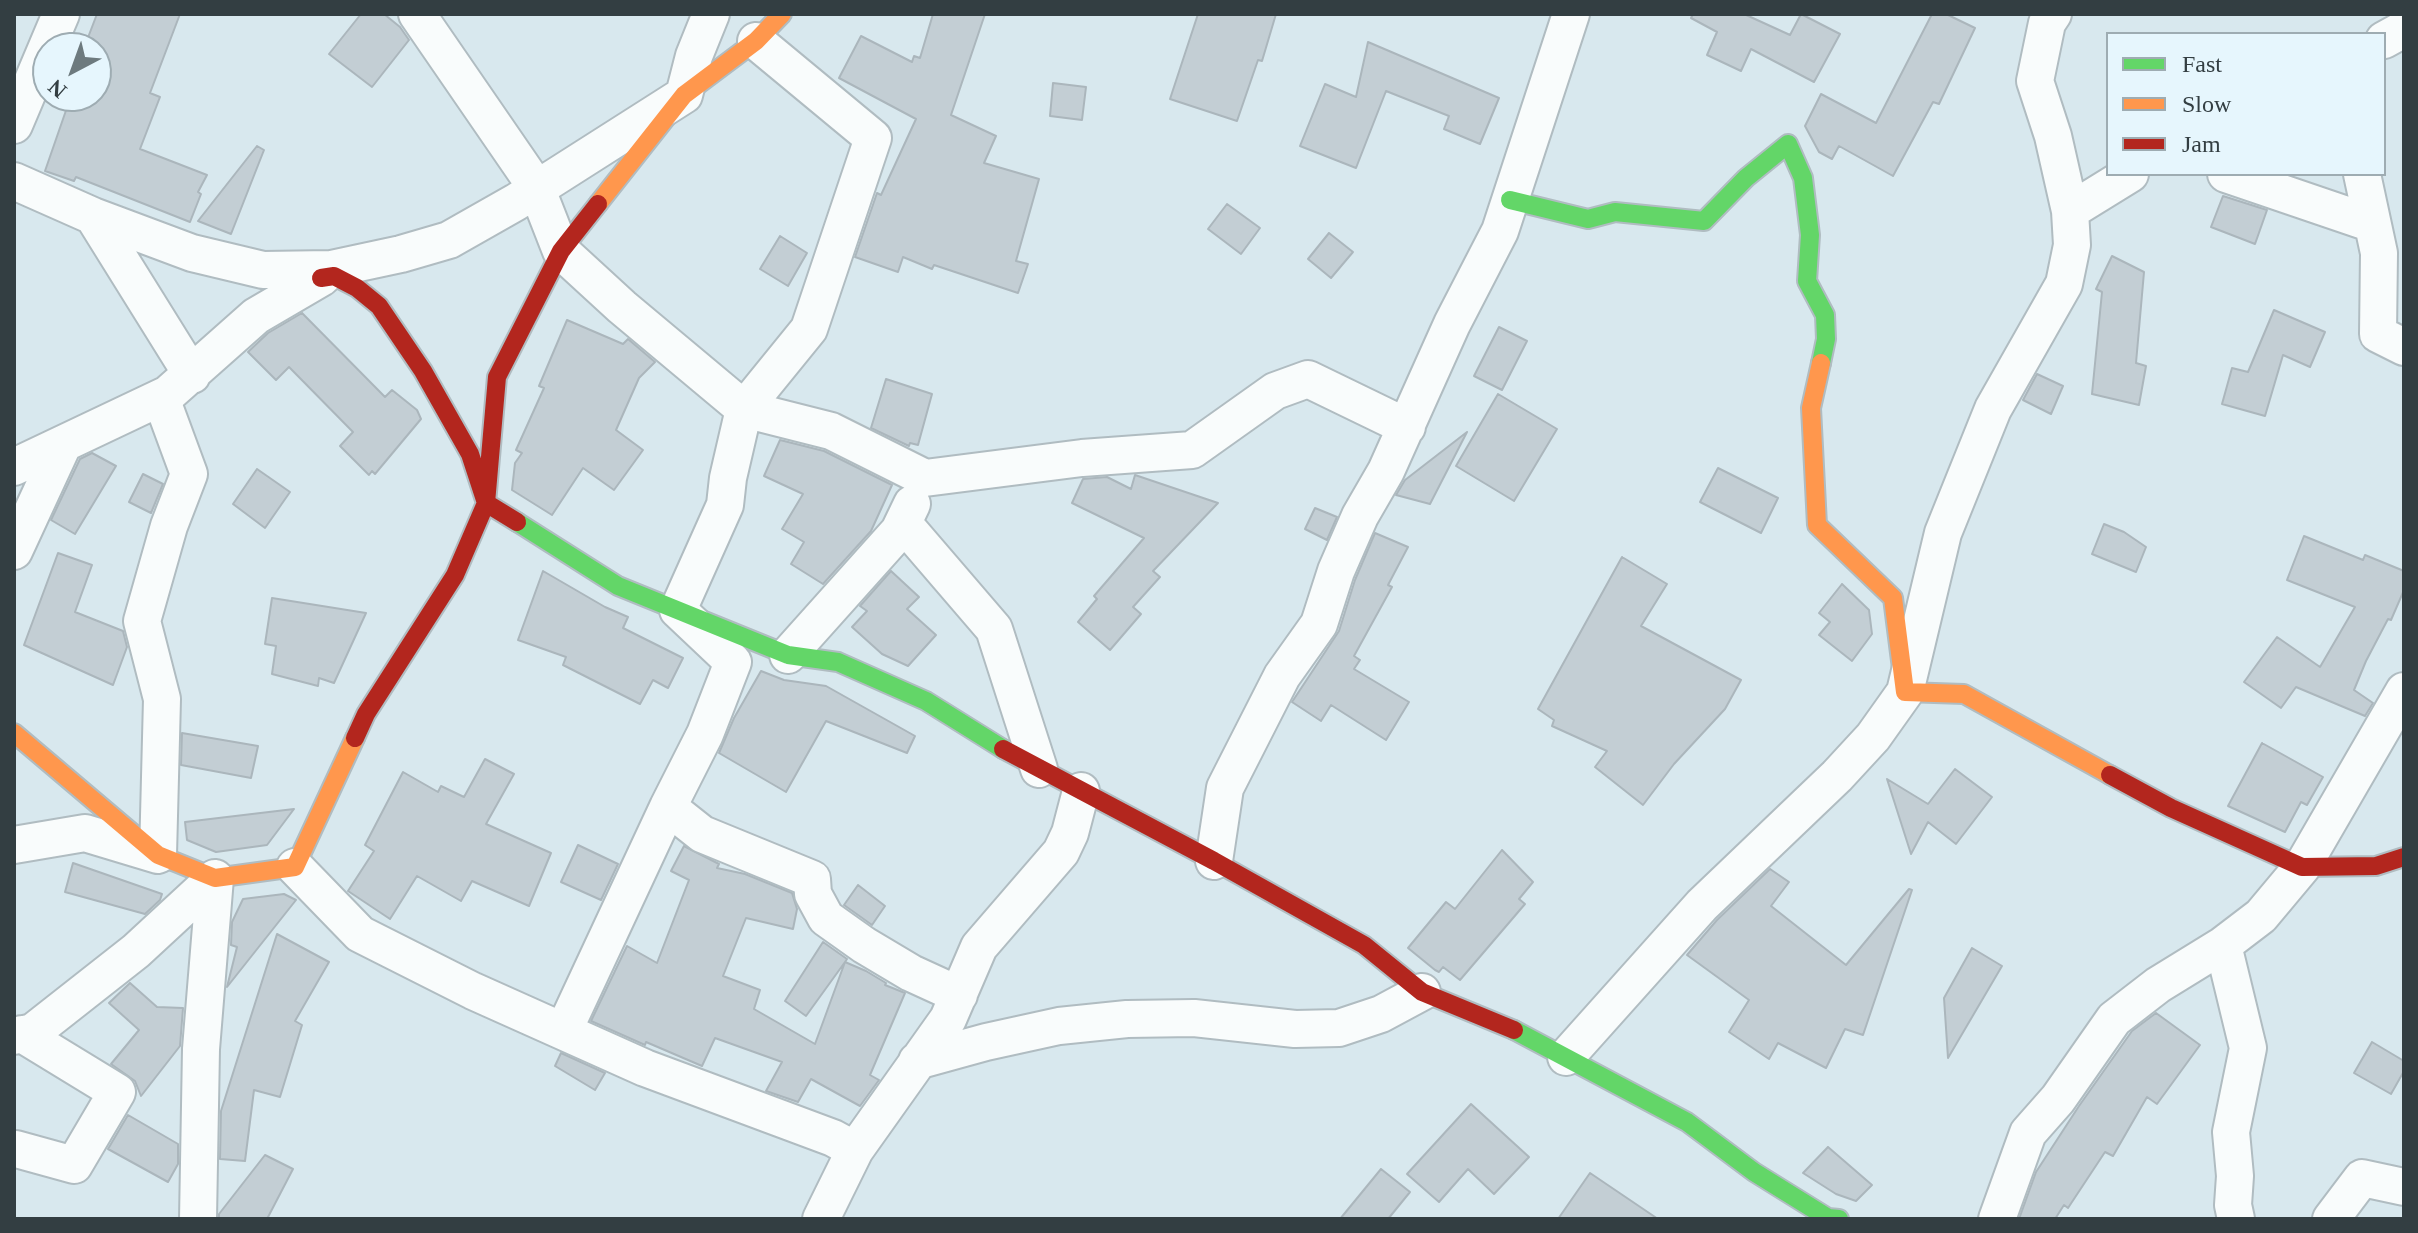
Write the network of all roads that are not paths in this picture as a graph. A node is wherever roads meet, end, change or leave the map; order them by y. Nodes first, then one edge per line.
1 (61, 14) edge
2 (417, 14) edge
3 (711, 14) edge
4 (782, 14) edge
5 (1571, 14) edge
6 (2053, 14) edge
7 (2404, 29) edge
8 (2386, 39) edge
9 (756, 41) junction
10 (684, 95) junction
11 (18, 103) edge
12 (2127, 176) edge
13 (2232, 176) edge
14 (2362, 176) edge
15 (14, 181) edge
16 (536, 187) junction
17 (1510, 200) junction
18 (2070, 211) junction
19 (93, 216) junction
20 (2370, 223) junction
21 (561, 251) junction
22 (326, 274) junction
23 (2404, 347) edge
24 (192, 375) junction
25 (161, 398) junction
26 (744, 409) junction
27 (1407, 427) junction
28 (63, 445) junction
29 (14, 467) edge
30 (925, 478) junction
31 (486, 503) junction
32 (903, 523) junction
33 (14, 551) edge
34 (678, 610) junction
35 (788, 655) junction
36 (2404, 691) edge
37 (1905, 692) junction
38 (14, 733) edge
39 (1039, 769) junction
40 (1081, 791) junction
41 (668, 807) junction
42 (14, 845) edge
43 (158, 855) junction
44 (2404, 857) edge
45 (1214, 861) junction
46 (295, 867) junction
47 (2302, 867) junction
48 (215, 878) junction
49 (2223, 945) junction
50 (1422, 992) junction
51 (959, 995) junction
52 (564, 1030) junction
53 (18, 1035) edge
54 (1566, 1057) junction
55 (917, 1061) junction
56 (16, 1149) edge
57 (855, 1150) junction
58 (2404, 1187) edge
59 (198, 1219) edge
60 (821, 1219) edge
61 (1839, 1219) edge
62 (1997, 1219) edge
63 (2236, 1219) edge
64 (2331, 1219) edge

1 - 11 street
2 - 16 street
3 - 10 street
4 - 9 street
5 - 17 street
6 - 18 street
7 - 8 street
9 - 10 street
9 - 26 street
10 - 16 street
10 - 21 street
12 - 18 street
13 - 20 street
14 - 20 street
15 - 19 street
16 - 21 street
16 - 22 street
17 - 27 street
17 - 37 street
18 - 37 street
19 - 22 street
19 - 24 street
20 - 23 street
21 - 26 street
21 - 31 street
22 - 24 street
22 - 31 street
24 - 25 street
25 - 28 street
25 - 43 street
26 - 30 street
26 - 34 street
27 - 30 street
27 - 45 street
28 - 29 street
28 - 33 street
30 - 32 street
31 - 34 street
31 - 46 street
32 - 35 street
32 - 39 street
34 - 35 street
34 - 41 street
35 - 39 street
36 - 47 street
37 - 47 street
37 - 54 street
38 - 43 street
39 - 40 street
40 - 45 street
40 - 51 street
41 - 51 street
41 - 52 street
42 - 43 street
43 - 48 street
44 - 47 street
45 - 50 street
46 - 48 street
46 - 52 street
47 - 49 street
48 - 53 street
48 - 59 street
49 - 62 street
49 - 63 street
50 - 54 street
50 - 55 street
51 - 55 street
52 - 57 street
53 - 56 street
54 - 61 street
55 - 57 street
57 - 60 street
58 - 64 street

